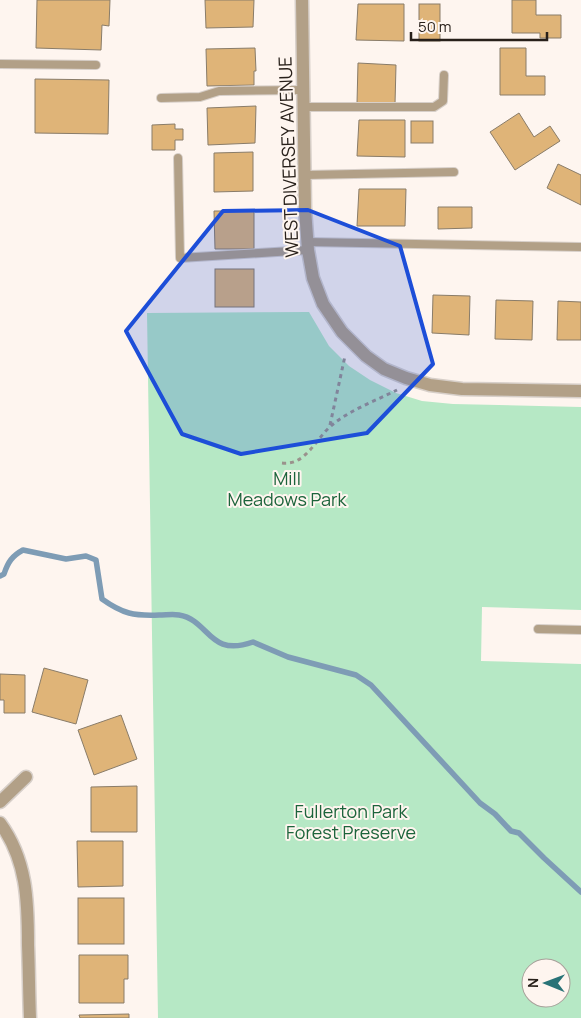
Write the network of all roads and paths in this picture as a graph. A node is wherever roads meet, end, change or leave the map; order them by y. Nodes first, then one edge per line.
1 (302, 0) edge
2 (0, 64) edge
3 (96, 65) dead end
4 (444, 74) dead end
5 (304, 90) junction
6 (161, 98) dead end
7 (304, 107) junction
8 (178, 158) dead end
9 (454, 172) dead end
10 (304, 175) junction
11 (308, 246) junction
12 (581, 247) edge
13 (348, 338) junction
14 (416, 381) junction
15 (581, 391) edge
16 (330, 426) junction
17 (282, 463) dead end
18 (538, 629) dead end
19 (581, 630) edge
20 (26, 778) dead end
21 (0, 802) edge
22 (0, 823) edge
23 (30, 1018) edge

1 - 5 street, WEST DIVERSEY AVENUE
2 - 3 lane
4 - 7 lane
5 - 6 lane
5 - 7 street, WEST DIVERSEY AVENUE
7 - 10 street, WEST DIVERSEY AVENUE
8 - 11 lane
9 - 10 lane
10 - 11 street, WEST DIVERSEY AVENUE
11 - 12 lane
11 - 13 street, WEST DIVERSEY AVENUE
13 - 14 street, WEST DIVERSEY AVENUE
13 - 16 path
14 - 15 street, WEST DIVERSEY AVENUE
14 - 16 path
16 - 17 path
18 - 19 lane
20 - 21 street
22 - 23 street

